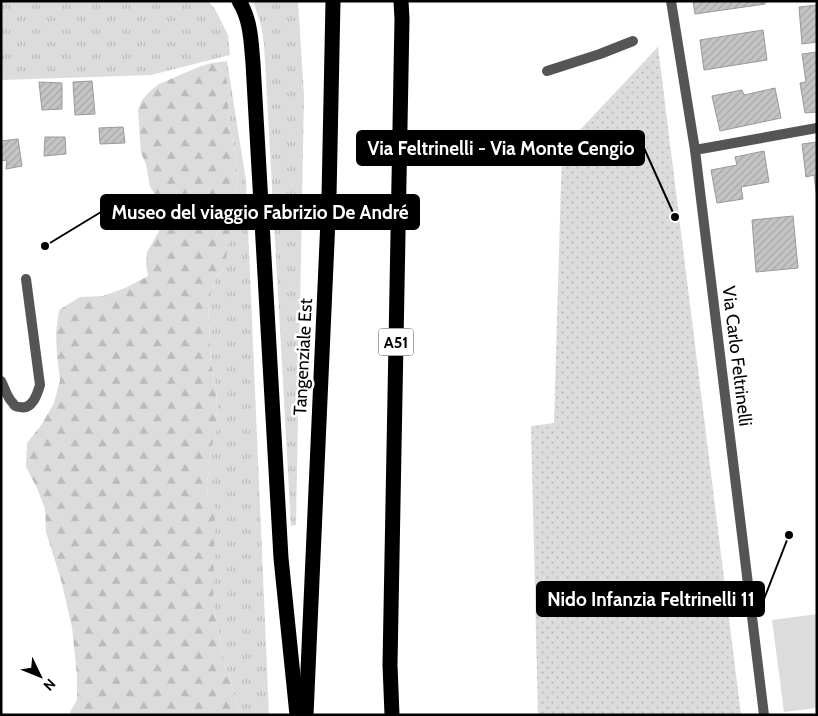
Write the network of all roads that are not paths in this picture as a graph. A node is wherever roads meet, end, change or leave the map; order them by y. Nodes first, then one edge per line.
1 (239, 1) edge
2 (330, 1) edge
3 (333, 1) edge
4 (403, 1) edge
5 (671, 1) edge
6 (332, 20) junction
7 (633, 41) dead end
8 (547, 71) dead end
9 (817, 128) edge
10 (694, 150) junction
11 (26, 280) dead end
12 (1, 381) edge
13 (297, 715) edge
14 (306, 715) edge
15 (392, 715) edge
16 (764, 715) edge

1 - 13 highway
2 - 6 highway
3 - 6 highway, Tangenziale Est
4 - 15 highway, A51
5 - 10 street, Via Carlo Feltrinelli
6 - 14 highway, Tangenziale Est
7 - 8 street
9 - 10 street
10 - 16 street, Via Carlo Feltrinelli
11 - 12 street

